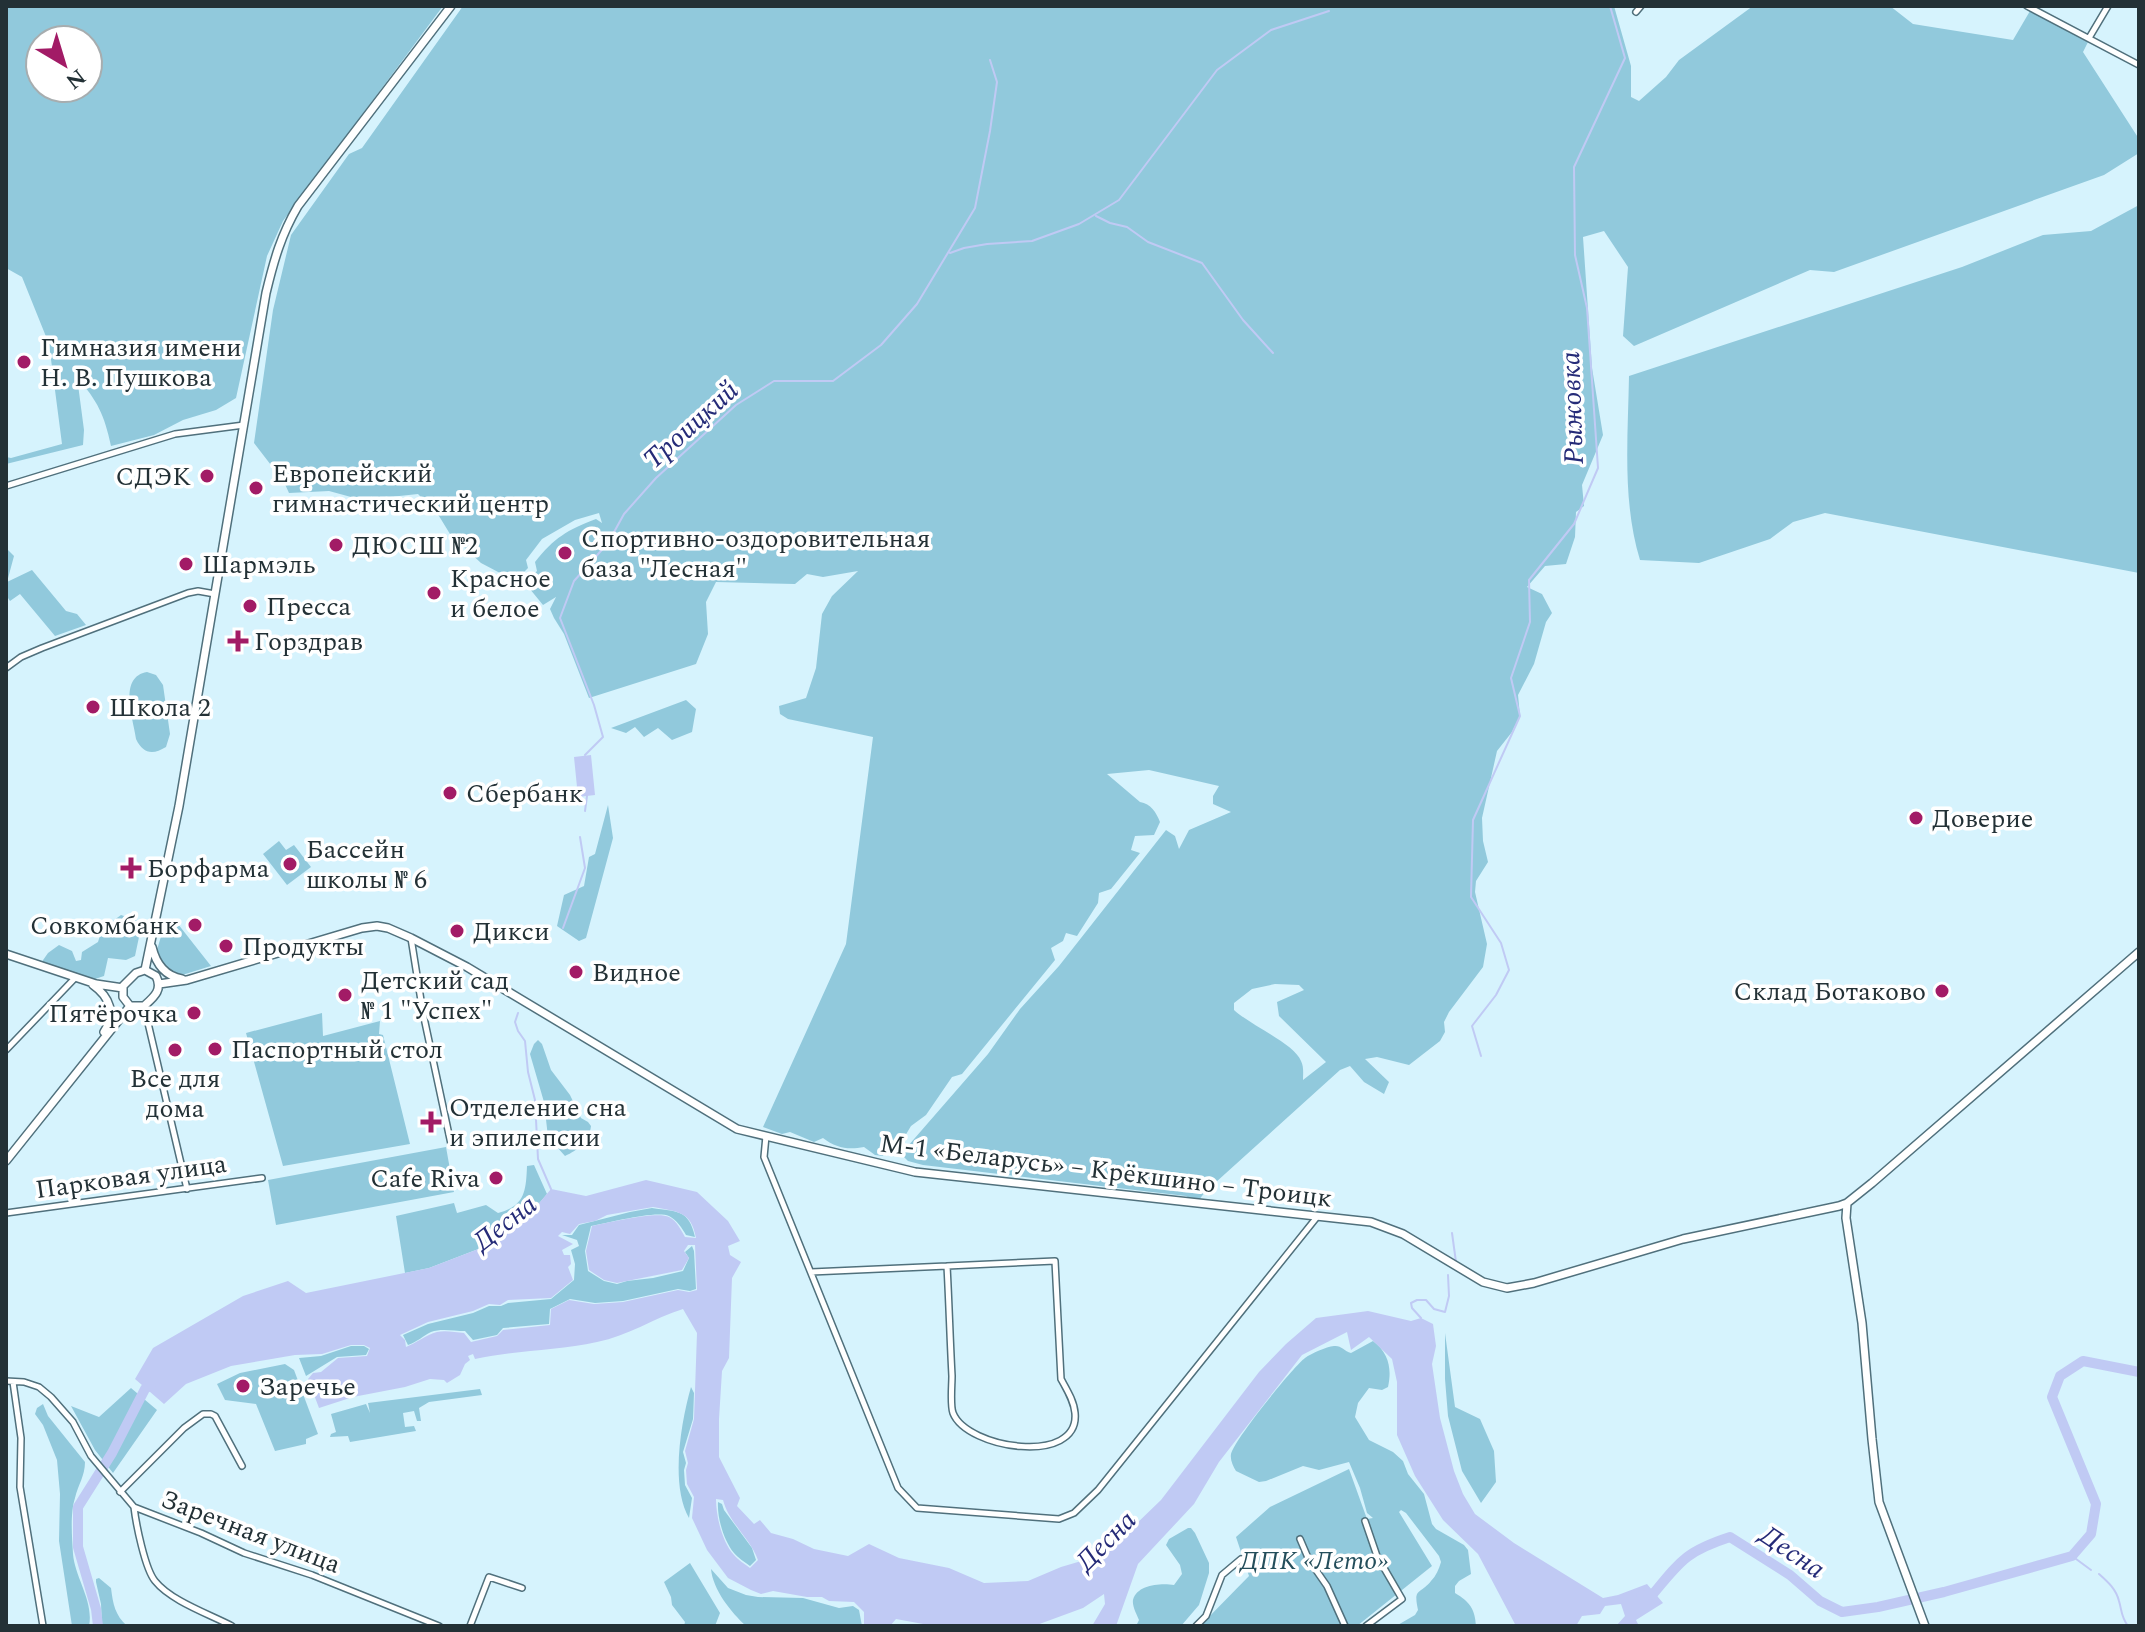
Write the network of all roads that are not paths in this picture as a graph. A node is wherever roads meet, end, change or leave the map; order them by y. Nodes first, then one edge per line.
1 (451, 6) edge
2 (2027, 6) edge
3 (2108, 6) edge
4 (2089, 38) junction
5 (2139, 65) edge
6 (244, 425) junction
7 (6, 486) edge
8 (216, 594) junction
9 (6, 668) edge
10 (411, 938) junction
11 (151, 945) junction
12 (2139, 952) edge
13 (6, 954) edge
14 (145, 970) junction
15 (76, 977) junction
16 (187, 980) junction
17 (88, 982) junction
18 (159, 984) junction
19 (123, 988) junction
20 (130, 1006) junction
21 (144, 1006) junction
22 (95, 1049) junction
23 (6, 1050) edge
24 (766, 1136) junction
25 (451, 1144) dead end
26 (6, 1161) edge
27 (262, 1178) dead end
28 (187, 1189) junction
29 (1847, 1203) junction
30 (6, 1213) edge
31 (1318, 1216) junction
32 (947, 1266) junction
33 (811, 1272) junction
34 (10, 1381) edge
35 (242, 1466) dead end
36 (120, 1492) junction
37 (134, 1507) junction
38 (1365, 1521) dead end
39 (1300, 1539) dead end
40 (1241, 1559) dead end
41 (522, 1588) dead end
42 (428, 1624) edge
43 (1925, 1624) edge
44 (43, 1626) edge
45 (232, 1626) edge
46 (439, 1626) edge
47 (470, 1626) edge
48 (1196, 1626) edge
49 (1345, 1626) edge
50 (1366, 1626) edge

1 - 6 main road
2 - 4 street
3 - 4 street
4 - 5 street
6 - 7 street
6 - 8 main road
8 - 9 street
8 - 11 main road
10 - 16 main road, М-1 «Беларусь» – Крёкшино – Троицк
10 - 24 main road, М-1 «Беларусь» – Крёкшино – Троицк
10 - 25 street
11 - 14 main road
11 - 16 main road
12 - 29 main road
13 - 15 main road
14 - 18 main road
14 - 19 main road
15 - 17 main road
15 - 23 street
16 - 18 main road, М-1 «Беларусь» – Крёкшино – Троицк
17 - 19 main road
17 - 22 main road
18 - 21 main road
19 - 20 main road
20 - 21 main road
20 - 22 main road
21 - 28 street
22 - 26 main road
24 - 31 main road, М-1 «Беларусь» – Крёкшино – Троицк
24 - 33 street
27 - 28 street, Парковая улица
28 - 30 street, Парковая улица
29 - 31 main road, М-1 «Беларусь» – Крёкшино – Троицк
29 - 43 main road
31 - 33 street
32 - 32 street
32 - 33 street
34 - 36 street, Заречная улица
34 - 44 street
35 - 36 street
36 - 37 street, Заречная улица
37 - 42 street, Заречная улица
37 - 45 street
38 - 50 street
39 - 49 street
40 - 48 street
41 - 47 street
42 - 46 street, Заречная улица

